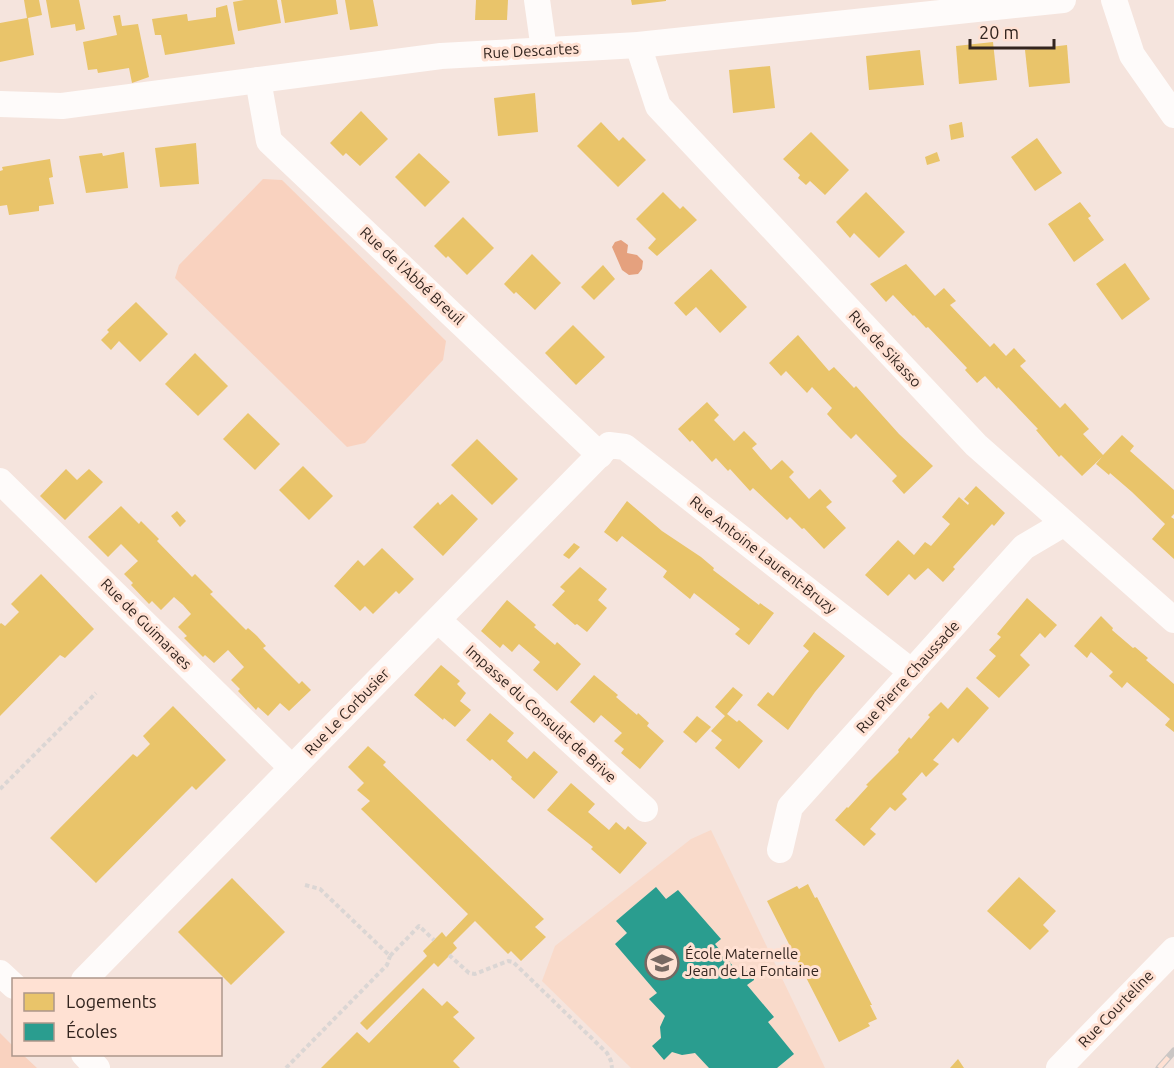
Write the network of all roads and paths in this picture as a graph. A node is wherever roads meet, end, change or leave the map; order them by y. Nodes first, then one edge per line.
1 (537, 0) edge
2 (1063, 0) edge
3 (1114, 0) edge
4 (638, 45) junction
5 (544, 50) junction
6 (258, 80) junction
7 (0, 104) edge
8 (1174, 115) edge
9 (604, 450) junction
10 (0, 481) edge
11 (1063, 524) junction
12 (438, 620) junction
13 (1174, 620) edge
14 (912, 672) junction
15 (96, 693) dead end
16 (292, 768) junction
17 (0, 789) edge
18 (645, 809) dead end
19 (780, 850) dead end
20 (305, 885) dead end
21 (434, 940) dead end
22 (1174, 950) edge
23 (449, 955) dead end
24 (390, 956) junction
25 (0, 973) edge
26 (86, 978) edge
27 (12, 984) edge
28 (86, 1056) edge
29 (98, 1068) edge
30 (286, 1068) edge
31 (612, 1068) edge
32 (1059, 1068) edge

1 - 5 street
2 - 4 street, Rue Descartes
3 - 8 street
4 - 5 street, Rue Descartes
4 - 11 street, Rue de Sikasso
5 - 6 street, Rue Descartes
6 - 7 street, Rue Descartes
6 - 9 street, Rue de l'Abbé Breuil
9 - 12 street, Rue Le Corbusier
9 - 14 street, Rue Antoine Laurent-Bruzy
10 - 16 street, Rue de Guimaraes
11 - 13 street, Rue de Sikasso
11 - 14 street, Rue Pierre Chaussade
12 - 16 street, Rue Le Corbusier
12 - 18 street, Impasse du Consulat de Brive
14 - 19 street, Rue Pierre Chaussade
15 - 17 path
16 - 26 street, Rue Le Corbusier
20 - 24 path
21 - 24 path
22 - 32 street, Rue Courteline
23 - 31 path
24 - 30 path
25 - 27 street
28 - 29 street

